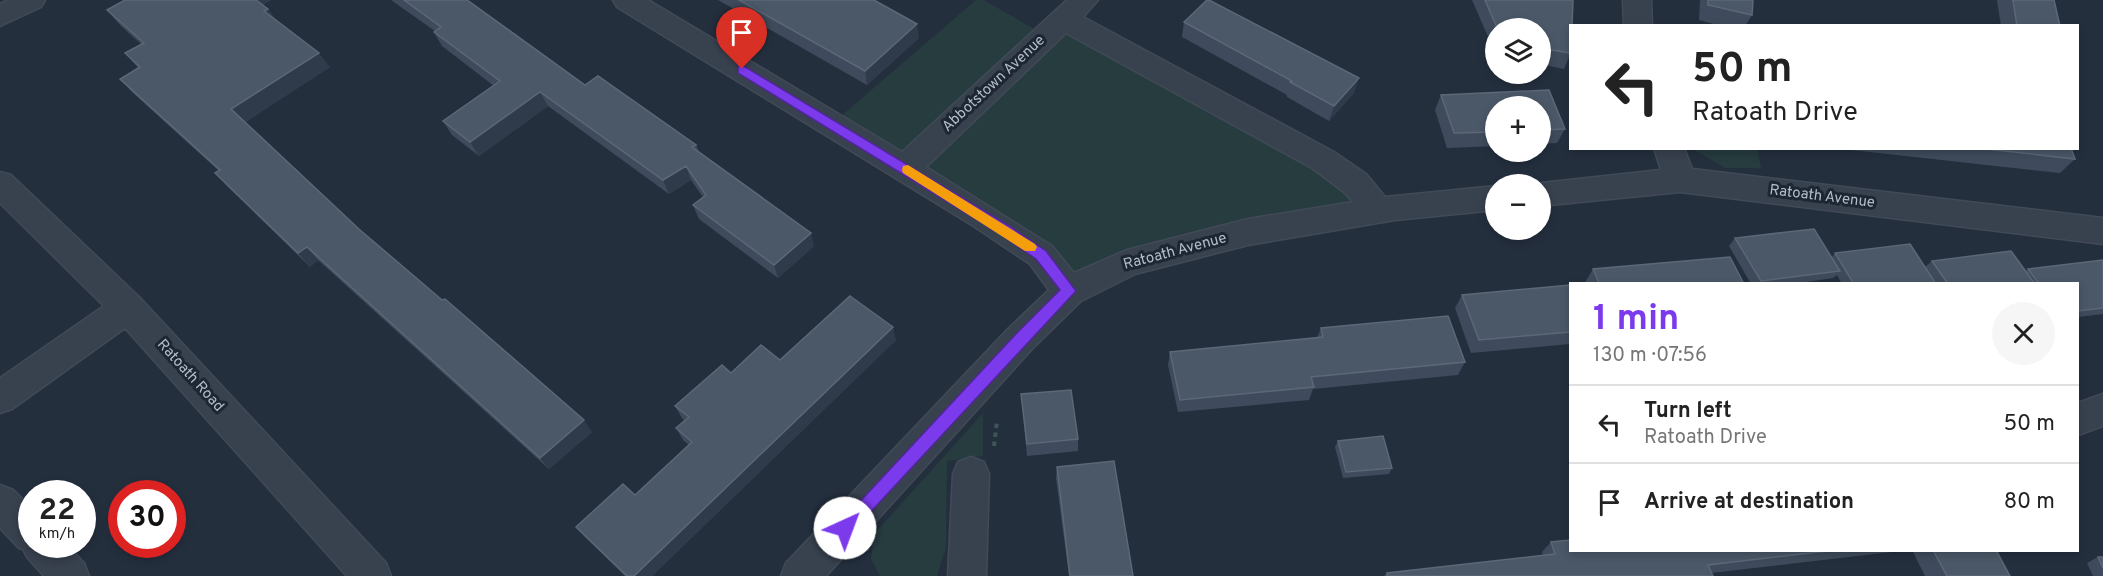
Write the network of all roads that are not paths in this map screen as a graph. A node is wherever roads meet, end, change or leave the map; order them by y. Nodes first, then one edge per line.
1 (31, 0) edge
2 (627, 0) edge
3 (1637, 0) edge
4 (1074, 9) edge
5 (0, 16) edge
6 (1638, 24) edge
7 (1670, 150) edge
8 (905, 168) junction
9 (1680, 180) junction
10 (0, 184) edge
11 (1551, 193) edge
12 (1485, 199) edge
13 (1378, 211) junction
14 (2103, 231) edge
15 (1069, 291) junction
16 (128, 308) junction
17 (0, 398) edge
18 (2103, 410) edge
19 (2079, 419) edge
20 (971, 474) dead end
21 (0, 502) edge
22 (18, 521) edge
23 (53, 558) edge
24 (809, 574) edge
25 (70, 576) edge
26 (372, 576) edge
27 (967, 576) edge

1 - 5 street
2 - 8 street
3 - 6 street
4 - 8 street, Abbotstown Avenue
4 - 13 street
7 - 9 street
8 - 15 street
9 - 11 street, Ratoath Avenue
9 - 14 street, Ratoath Avenue
10 - 16 street, Ratoath Road
12 - 13 street, Ratoath Avenue
13 - 15 street, Ratoath Avenue
15 - 24 street, Ratoath Avenue
16 - 17 street
16 - 26 street, Ratoath Road
18 - 19 street
20 - 27 street
21 - 22 street
23 - 25 street

